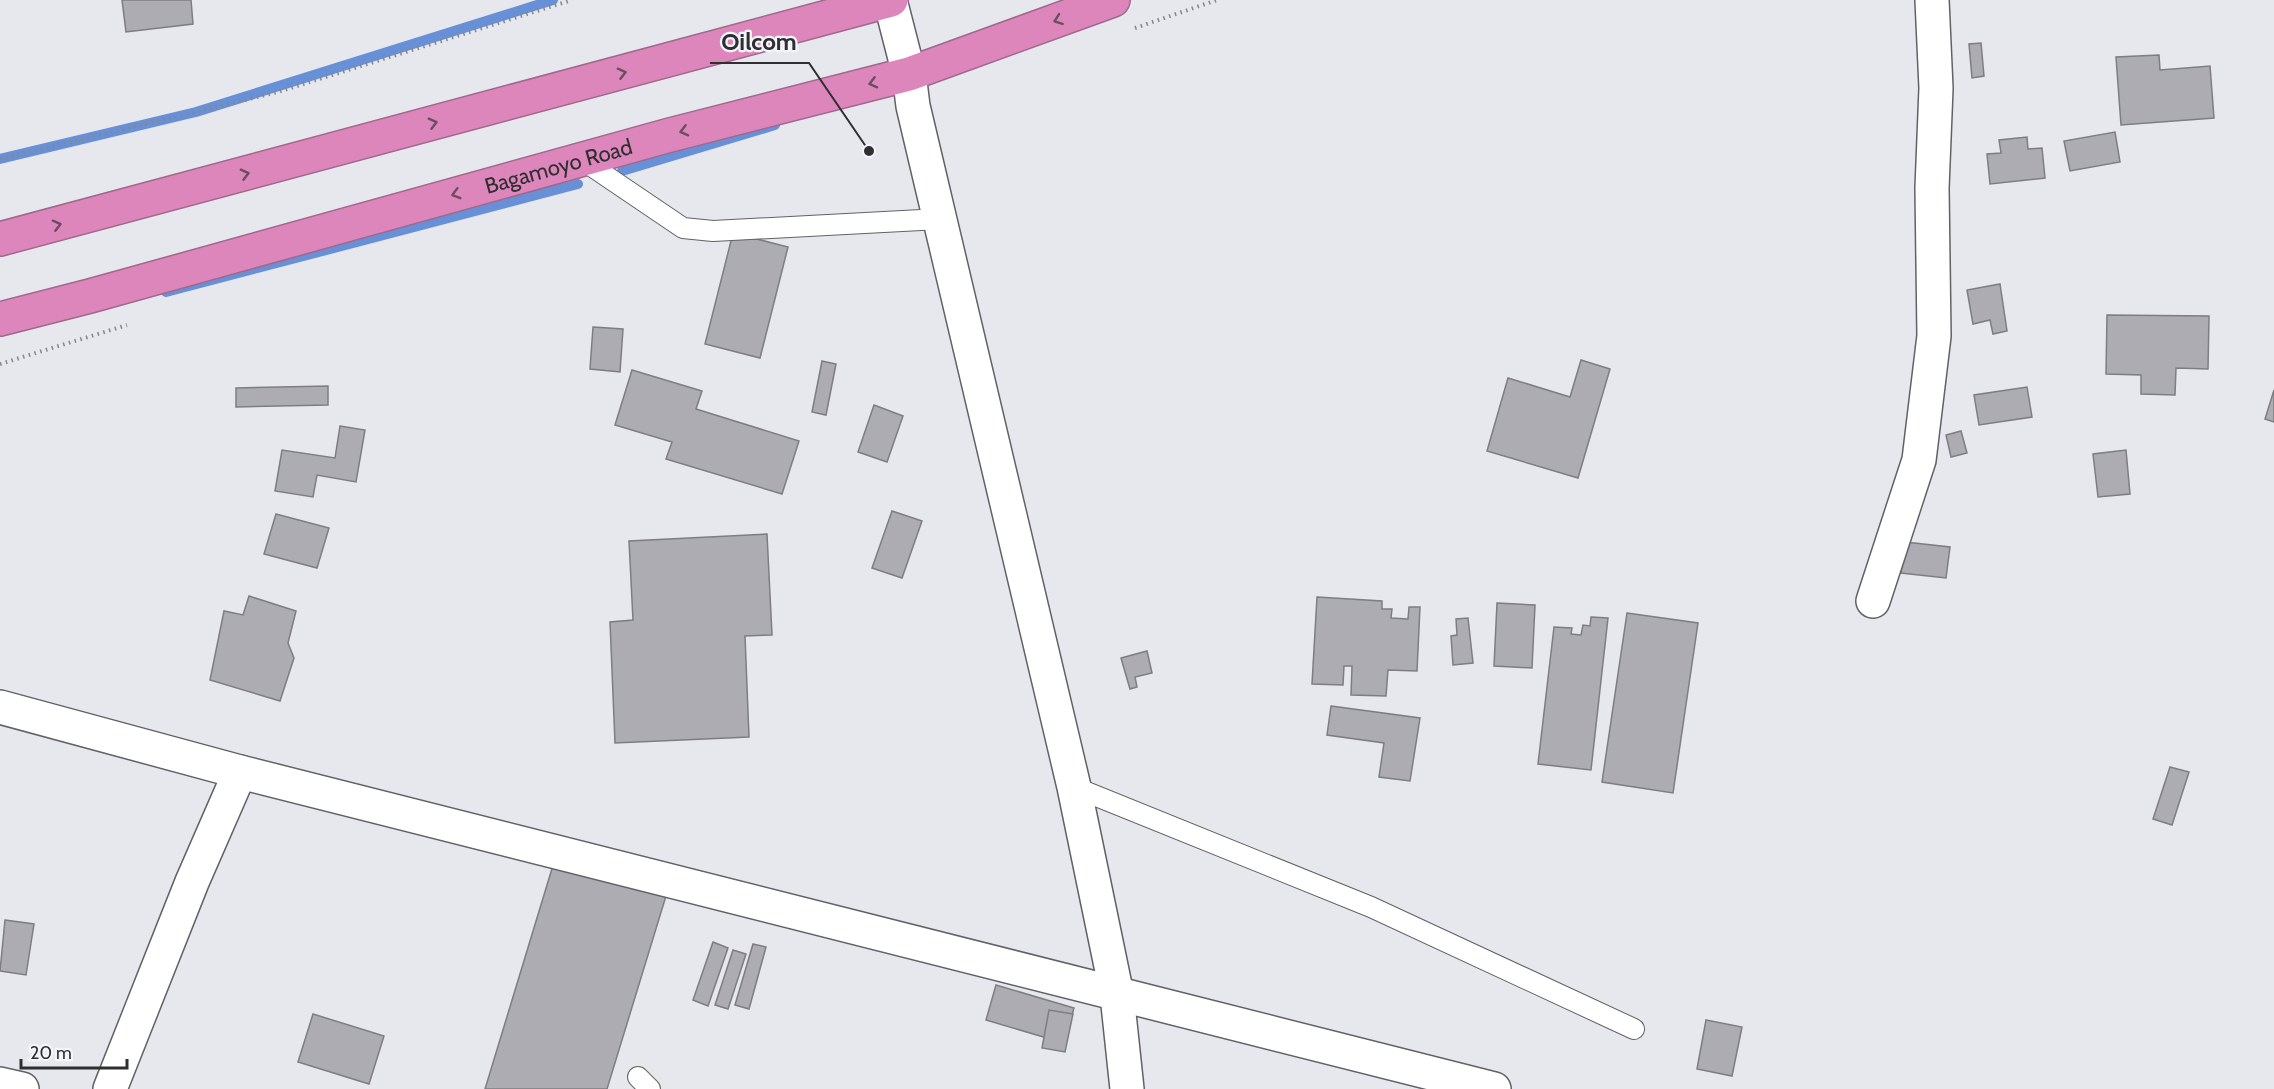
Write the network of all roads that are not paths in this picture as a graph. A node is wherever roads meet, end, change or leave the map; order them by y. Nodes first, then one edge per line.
1 (891, 0) edge
2 (1113, 0) edge
3 (1932, 0) edge
4 (909, 74) junction
5 (581, 159) junction
6 (940, 219) junction
7 (0, 239) edge
8 (0, 319) edge
9 (1873, 602) dead end
10 (0, 707) edge
11 (240, 772) junction
12 (1074, 787) junction
13 (1117, 995) junction
14 (1634, 1029) dead end
15 (0, 1084) edge
16 (22, 1089) edge
17 (110, 1089) edge
18 (1127, 1089) edge
19 (1494, 1089) edge

1 - 4 street
7 -> 1 highway
2 -> 4 highway, Bagamoyo Road
3 - 9 street
4 -> 5 highway, Bagamoyo Road
4 - 6 street
5 - 6 lane
5 -> 8 highway, Bagamoyo Road
6 - 12 street
10 - 11 street
11 - 13 street
11 - 17 street
12 - 13 street
12 - 14 lane
13 - 18 street
13 - 19 street
15 - 16 street

